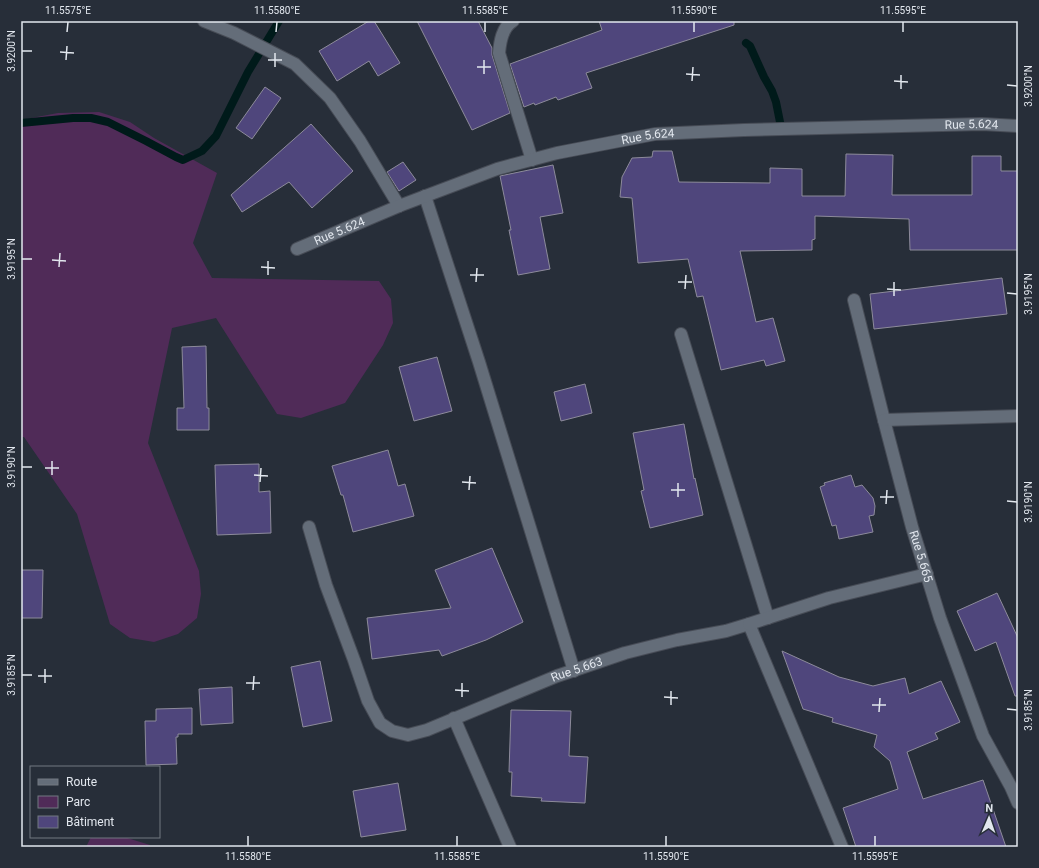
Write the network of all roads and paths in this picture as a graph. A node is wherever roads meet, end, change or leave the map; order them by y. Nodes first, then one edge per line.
1 (204, 21) edge
2 (512, 21) edge
3 (1018, 126) edge
4 (532, 160) junction
5 (425, 196) junction
6 (399, 206) junction
7 (297, 249) dead end
8 (854, 300) dead end
9 (680, 334) dead end
10 (1018, 416) edge
11 (884, 420) junction
12 (309, 527) dead end
13 (927, 574) junction
14 (768, 618) junction
15 (749, 624) junction
16 (574, 671) junction
17 (454, 718) junction
18 (1018, 803) edge
19 (510, 847) edge
20 (842, 847) edge

1 - 6 street
2 - 4 street
3 - 4 street, Rue 5.624
4 - 5 street, Rue 5.624
5 - 6 street, Rue 5.624
5 - 16 street
6 - 7 street, Rue 5.624
8 - 11 street, Rue 5.665
9 - 14 street
10 - 11 street
11 - 13 street, Rue 5.665
12 - 17 street, Rue 5.663
13 - 14 street, Rue 5.663
13 - 18 street, Rue 5.665
14 - 15 street, Rue 5.663
15 - 16 street, Rue 5.663
15 - 20 street
16 - 17 street, Rue 5.663
17 - 19 street

